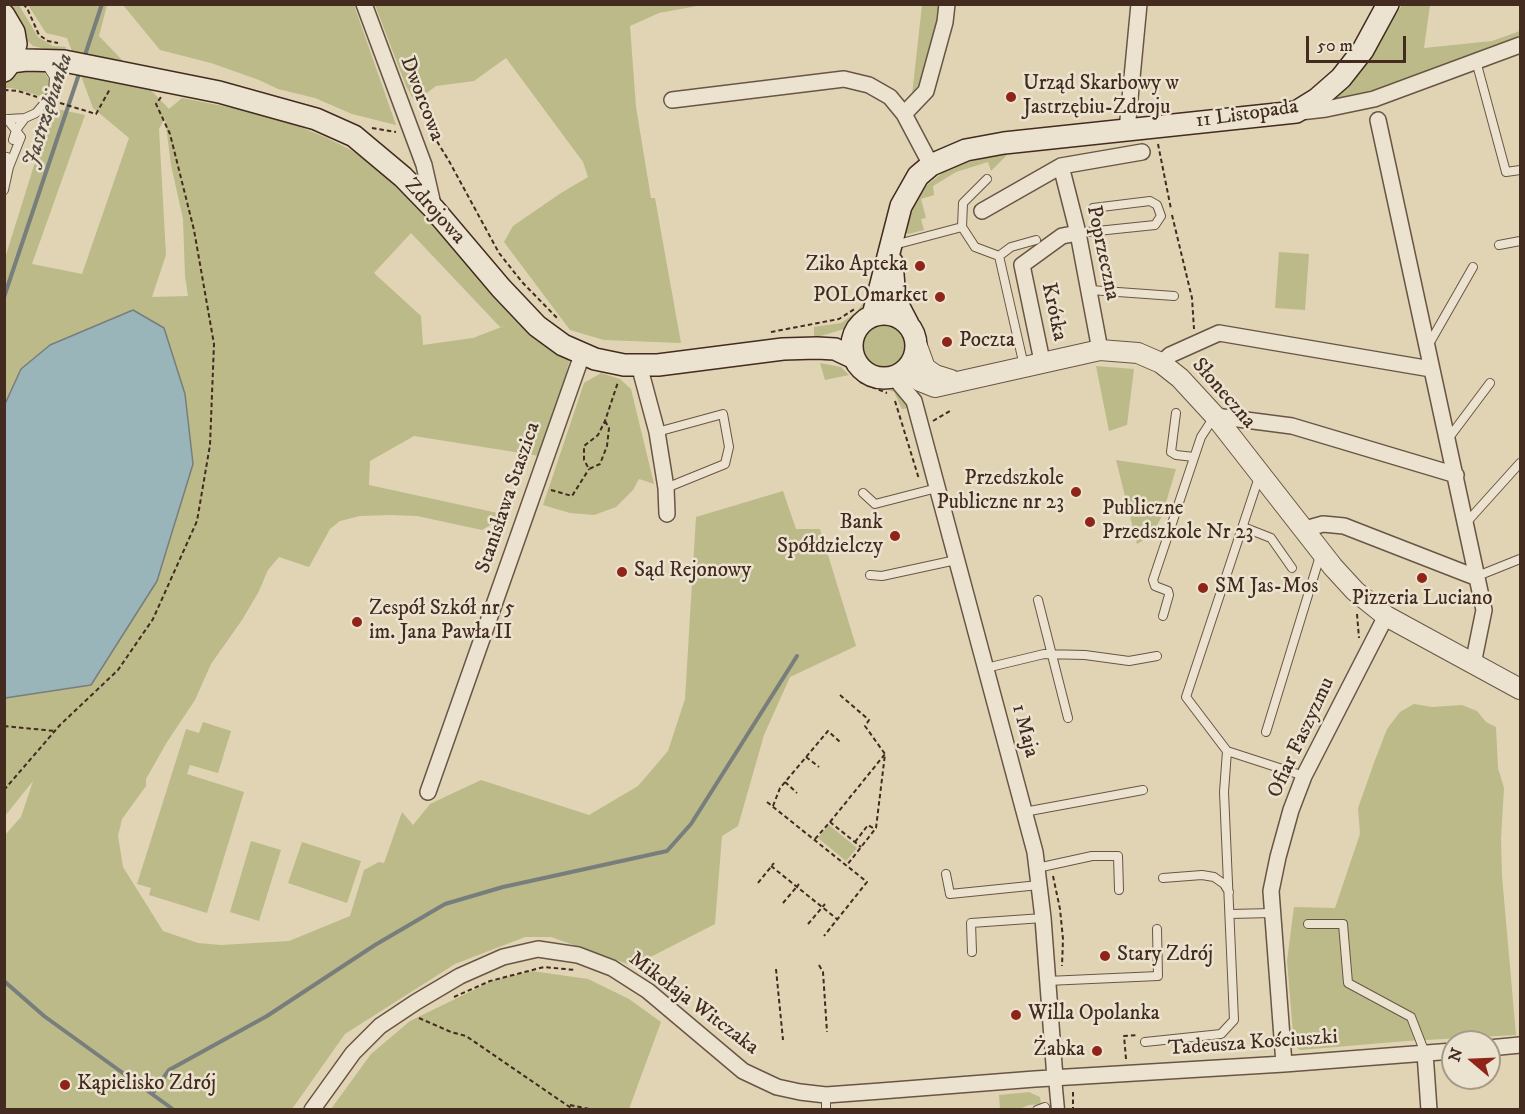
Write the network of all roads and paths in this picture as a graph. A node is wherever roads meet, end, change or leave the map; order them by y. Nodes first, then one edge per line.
1 (23, 4) edge
2 (364, 4) edge
3 (947, 4) edge
4 (1139, 4) edge
5 (1388, 4) edge
6 (4, 15) edge
7 (1521, 45) edge
8 (61, 52) junction
9 (10, 59) edge
10 (42, 60) junction
11 (1476, 61) junction
12 (115, 76) junction
13 (172, 82) junction
14 (4, 90) edge
15 (672, 99) dead end
16 (47, 100) junction
17 (60, 103) dead end
18 (1296, 112) junction
19 (904, 114) junction
20 (25, 118) junction
21 (1378, 120) dead end
22 (9, 121) edge
23 (428, 125) dead end
24 (16, 130) junction
25 (1127, 130) junction
26 (13, 140) dead end
27 (1159, 147) dead end
28 (1142, 152) dead end
29 (931, 165) junction
30 (1061, 166) junction
31 (1521, 170) edge
32 (987, 179) dead end
33 (4, 190) edge
34 (1093, 208) dead end
35 (435, 209) junction
36 (982, 212) dead end
37 (962, 227) junction
38 (1078, 233) junction
39 (1036, 240) dead end
40 (1521, 241) edge
41 (1499, 245) dead end
42 (890, 249) junction
43 (999, 256) junction
44 (1473, 267) dead end
45 (1090, 290) junction
46 (1174, 296) dead end
47 (873, 315) junction
48 (562, 323) dead end
49 (908, 324) junction
50 (806, 326) dead end
51 (1194, 330) dead end
52 (769, 332) dead end
53 (855, 333) junction
54 (916, 346) junction
55 (1426, 348) junction
56 (783, 349) junction
57 (1100, 350) junction
58 (582, 354) junction
59 (1161, 363) junction
60 (1033, 364) junction
61 (639, 365) junction
62 (854, 366) junction
63 (1431, 369) junction
64 (899, 374) junction
65 (620, 376) dead end
66 (956, 381) junction
67 (1490, 383) dead end
68 (1176, 413) dead end
69 (1215, 416) junction
70 (605, 421) junction
71 (657, 432) junction
72 (1448, 440) junction
73 (1194, 457) junction
74 (1521, 463) edge
75 (589, 469) junction
76 (1260, 475) junction
77 (1456, 476) junction
78 (543, 487) dead end
79 (666, 488) junction
80 (931, 490) junction
81 (863, 494) dead end
82 (667, 514) dead end
83 (1466, 523) junction
84 (1243, 526) junction
85 (1305, 530) junction
86 (1321, 551) junction
87 (1521, 559) edge
88 (956, 560) junction
89 (1292, 568) dead end
90 (870, 575) dead end
91 (1475, 578) junction
92 (1038, 600) dead end
93 (1386, 615) junction
94 (1162, 616) dead end
95 (1050, 653) junction
96 (1157, 656) dead end
97 (1473, 664) junction
98 (986, 668) junction
99 (1521, 688) edge
100 (840, 695) dead end
101 (1068, 718) dead end
102 (4, 726) edge
103 (55, 731) junction
104 (1266, 732) dead end
105 (840, 742) dead end
106 (1227, 751) junction
107 (885, 754) junction
108 (806, 757) junction
109 (819, 767) dead end
110 (1304, 776) junction
111 (785, 782) junction
112 (4, 790) edge
113 (1143, 790) dead end
114 (428, 792) dead end
115 (797, 793) dead end
116 (767, 802) dead end
117 (773, 806) junction
118 (1024, 812) junction
119 (830, 822) junction
120 (875, 829) junction
121 (814, 840) junction
122 (855, 842) junction
123 (861, 847) junction
124 (847, 865) junction
125 (1037, 868) junction
126 (946, 874) dead end
127 (1163, 878) dead end
128 (758, 883) dead end
129 (798, 885) junction
130 (1039, 885) junction
131 (1119, 890) dead end
132 (1229, 893) junction
133 (783, 903) dead end
134 (823, 906) junction
135 (1272, 913) junction
136 (1230, 914) junction
137 (1043, 918) junction
138 (837, 920) junction
139 (808, 924) dead end
140 (1308, 924) dead end
141 (1157, 929) dead end
142 (824, 936) dead end
143 (972, 952) dead end
144 (819, 965) dead end
145 (776, 969) dead end
146 (577, 970) dead end
147 (1047, 981) junction
148 (450, 999) dead end
149 (423, 1012) dead end
150 (827, 1032) dead end
151 (1142, 1039) joint
152 (783, 1040) dead end
153 (1521, 1045) edge
154 (1501, 1047) edge
155 (1441, 1052) edge
156 (1425, 1053) junction
157 (1284, 1064) junction
158 (1127, 1067) dead end
159 (1035, 1078) joint
160 (1055, 1078) junction
161 (1072, 1095) dead end
162 (826, 1102) edge
163 (570, 1106) junction
164 (1047, 1109) edge
165 (312, 1110) edge
166 (574, 1110) edge
167 (594, 1110) edge
168 (1073, 1110) edge
169 (1429, 1110) edge

1 - 8 path
2 - 35 street, Dworcowa
3 - 19 street
4 - 25 street
5 - 18 main road, 11 Listopada
6 - 9 main road
7 - 11 street
8 - 9 main road, Zdrojowa
8 - 10 main road, Zdrojowa
8 - 12 main road, Zdrojowa
9 - 10 main road, Zdrojowa
10 - 16 lane
11 - 18 street
11 - 31 lane
12 - 13 main road, Zdrojowa
12 - 17 path
13 - 35 main road, Zdrojowa
13 - 103 path
14 - 16 path
15 - 19 street
16 - 20 lane
18 - 25 main road, 11 Listopada
19 - 29 street
20 - 22 lane
20 - 24 lane
21 - 55 street
22 - 24 lane
23 - 48 path
24 - 26 lane
24 - 33 lane
25 - 29 main road, 11 Listopada
27 - 51 path
28 - 30 street
29 - 42 main road, 11 Listopada
30 - 36 street
30 - 38 street, Poprzeczna
32 - 37 lane
34 - 38 lane
35 - 58 main road, Zdrojowa
37 - 42 lane
37 - 43 lane
38 - 45 street, Poprzeczna
38 - 60 street, Krótka
39 - 43 lane
40 - 41 lane
42 - 47 main road, 11 Listopada
42 - 49 main road, 11 Listopada
43 - 60 lane
44 - 55 lane
45 - 46 lane
45 - 57 street, Poprzeczna
47 - 49 main road
47 - 53 main road
49 - 54 main road
50 - 52 path
53 - 56 main road, Zdrojowa
53 - 62 main road
54 - 64 main road
54 - 66 street
55 - 63 street
56 - 61 main road, Zdrojowa
56 - 62 main road, Zdrojowa
57 - 59 street, Słoneczna
57 - 60 street, Słoneczna
58 - 61 main road, Zdrojowa
58 - 114 street, Stanisława Staszica
59 - 63 street
59 - 69 street, Słoneczna
60 - 66 street, Słoneczna
61 - 71 street
62 - 64 main road
62 - 80 path
63 - 72 street
64 - 66 street, Słoneczna
64 - 80 street, 1 Maja
65 - 70 path
67 - 72 lane
68 - 73 lane
69 - 73 lane
69 - 76 street, Słoneczna
69 - 77 street
70 - 75 path
70 - 75 path
71 - 79 street
71 - 79 lane
72 - 77 street
73 - 94 lane
74 - 83 lane
75 - 78 path
76 - 84 lane
76 - 85 street, Słoneczna
77 - 83 street
79 - 82 street
80 - 81 lane
80 - 88 street, 1 Maja
83 - 91 street
84 - 89 lane
84 - 106 lane
85 - 86 street, Słoneczna
85 - 91 street
86 - 93 street, Słoneczna
86 - 104 lane
87 - 91 lane
88 - 90 lane
88 - 98 street, 1 Maja
91 - 97 street
92 - 95 lane
93 - 97 street, Słoneczna
93 - 110 street, Ofiar Faszyzmu
95 - 96 lane
95 - 98 lane
95 - 101 lane
97 - 99 street, Słoneczna
98 - 118 street, 1 Maja
100 - 107 path
102 - 103 path
103 - 112 path
105 - 108 path
106 - 110 lane
106 - 132 lane
107 - 119 path
107 - 120 path
108 - 109 path
108 - 111 path
110 - 135 street, Ofiar Faszyzmu
111 - 115 path
111 - 117 path
113 - 118 lane
116 - 117 path
117 - 121 path
118 - 125 street, 1 Maja
119 - 121 path
119 - 122 path
120 - 122 path
120 - 123 path
121 - 124 path
122 - 123 path
123 - 124 path
124 - 138 path
125 - 130 street, 1 Maja
125 - 131 lane
126 - 130 lane
127 - 132 lane
128 - 129 path
129 - 133 path
129 - 134 path
130 - 137 street, 1 Maja
132 - 136 lane
134 - 138 path
134 - 139 path
135 - 136 lane
135 - 157 street, Ofiar Faszyzmu
136 - 151 lane
137 - 143 lane
137 - 147 street, 1 Maja
138 - 142 path
140 - 156 lane
141 - 147 lane
144 - 150 path
145 - 152 path
146 - 148 path
147 - 160 street, 1 Maja
149 - 163 path
151 - 158 path
153 - 154 street
155 - 156 street, Tadeusza Kościuszki
156 - 157 street, Tadeusza Kościuszki
156 - 169 street
157 - 160 street, Tadeusza Kościuszki
159 - 160 street, Tadeusza Kościuszki
159 - 162 street, Mikołaja Witczaka
160 - 164 street, 1 Maja
161 - 168 path
162 - 165 street, Mikołaja Witczaka
163 - 166 path
163 - 167 path

